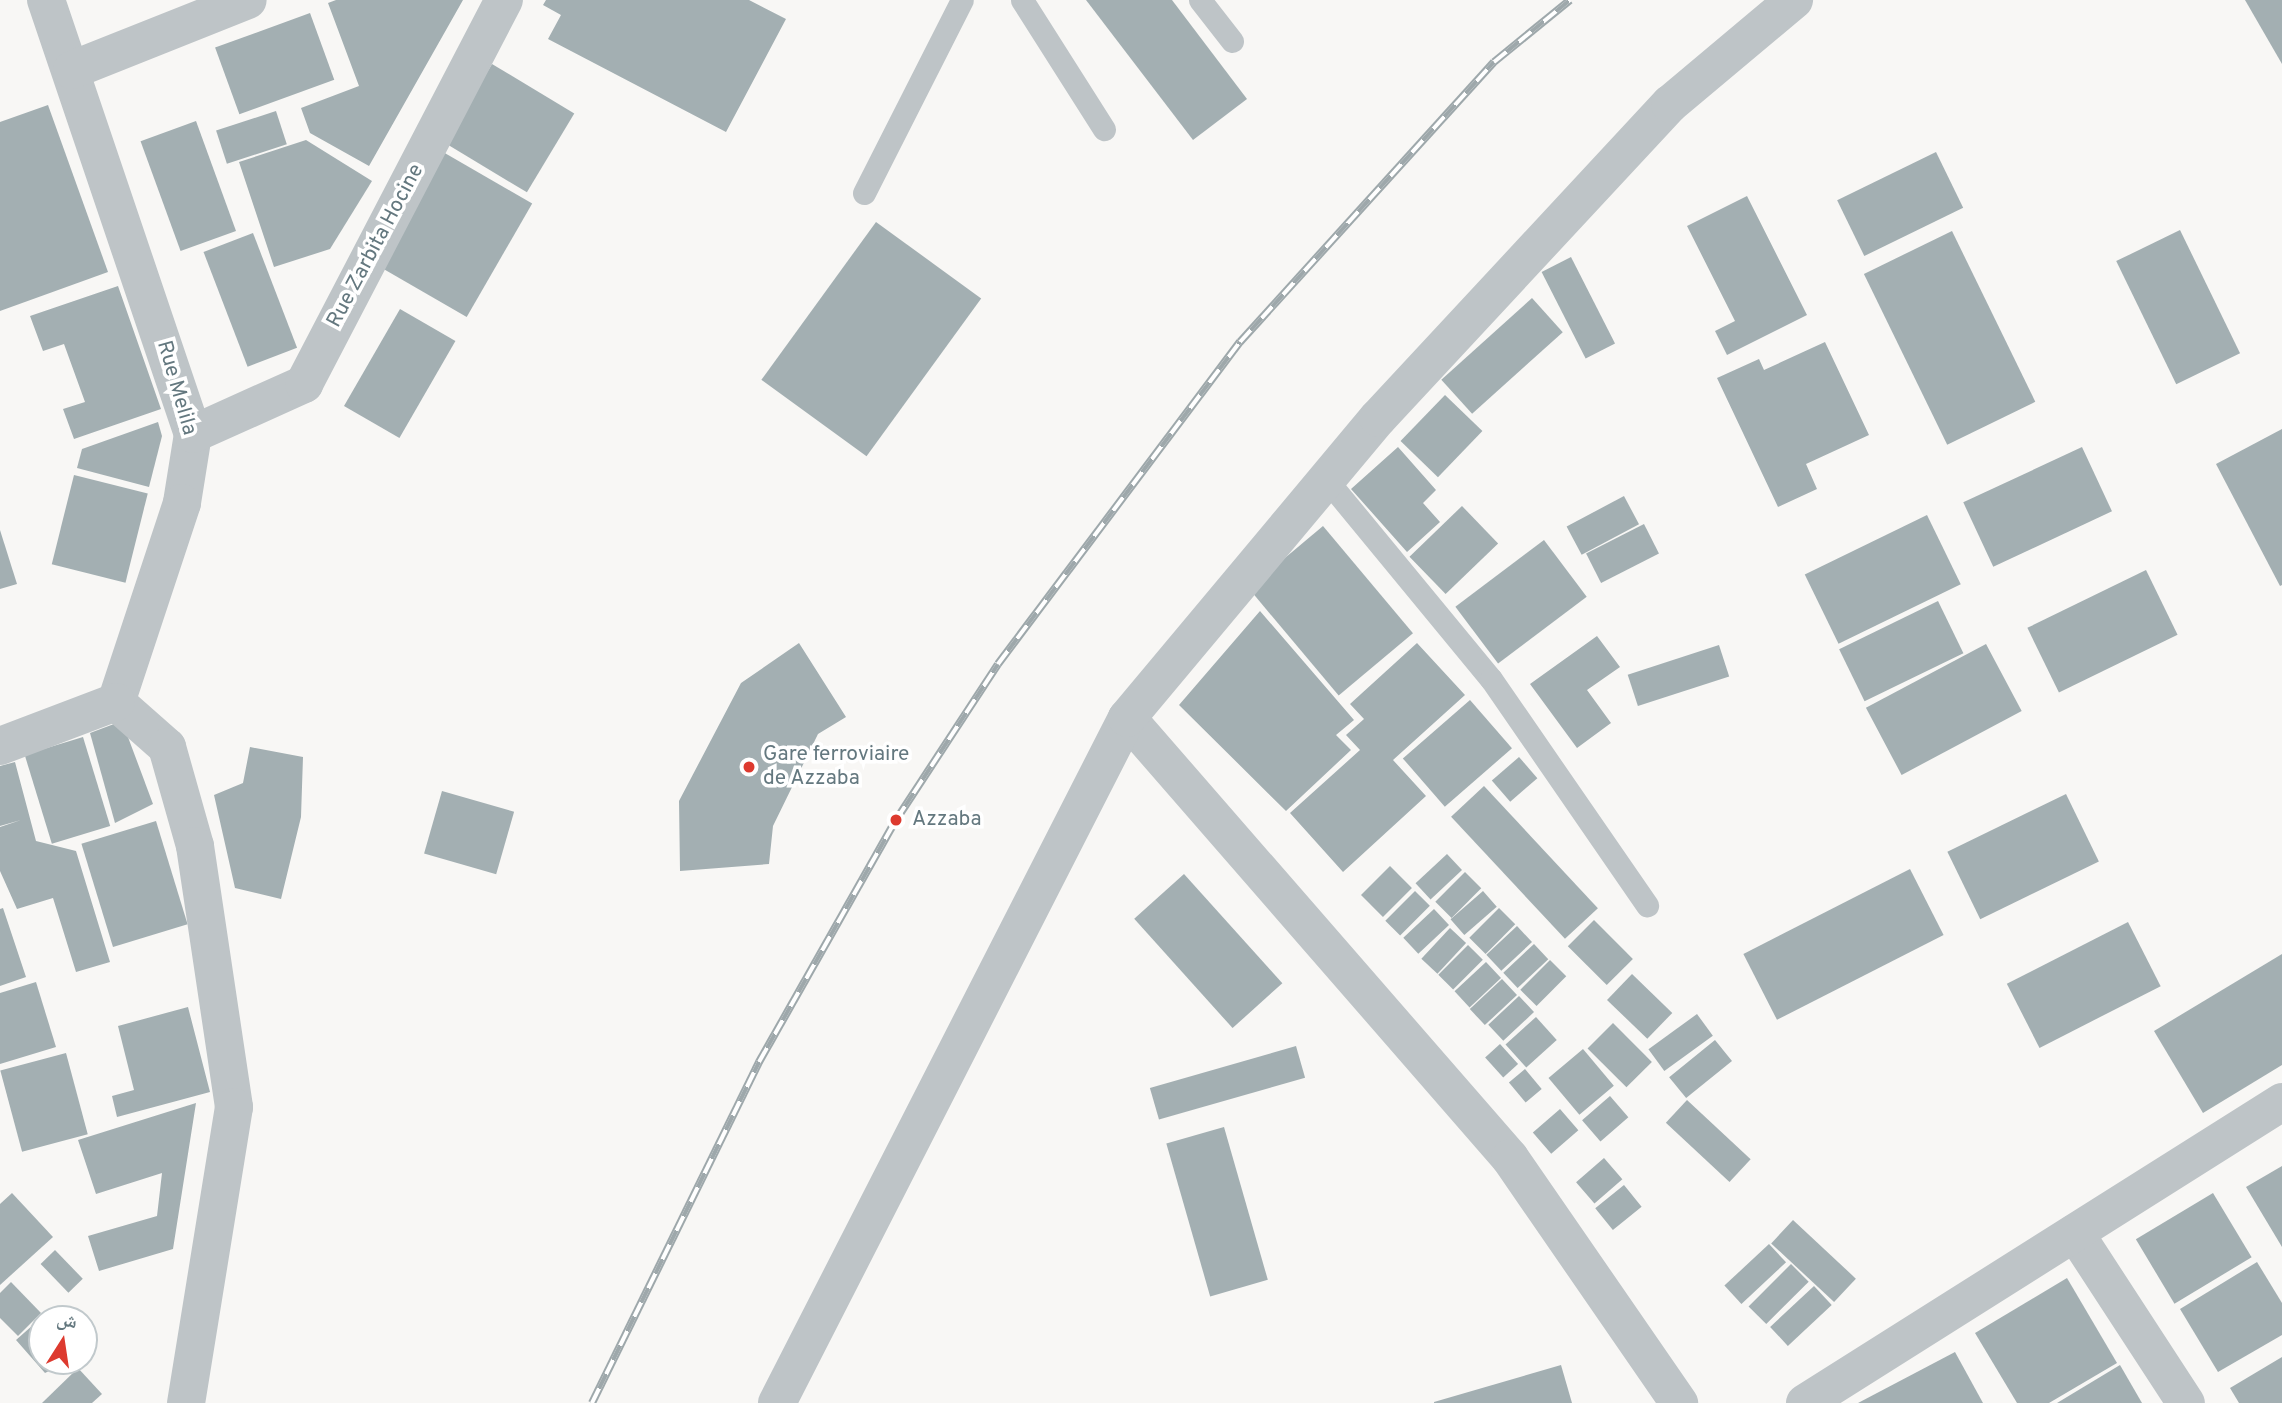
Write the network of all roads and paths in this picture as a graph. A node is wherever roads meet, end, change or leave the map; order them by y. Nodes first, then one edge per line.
1 (46, 0) edge
2 (248, 0) edge
3 (504, 0) edge
4 (962, 0) edge
5 (1022, 0) edge
6 (1200, 0) edge
7 (1794, 0) edge
8 (1232, 41) dead end
9 (72, 71) junction
10 (1104, 129) dead end
11 (864, 193) dead end
12 (194, 434) junction
13 (1326, 479) junction
14 (116, 702) junction
15 (1127, 718) junction
16 (0, 746) edge
17 (1647, 905) dead end
18 (2282, 1102) edge
19 (2075, 1233) junction
20 (186, 1403) edge
21 (777, 1403) edge
22 (1679, 1403) edge
23 (1805, 1403) edge
24 (2186, 1403) edge

1 - 9 street, Rue Melila
2 - 9 street
3 - 12 street, Rue Zarbita Hocine
4 - 11 lane
5 - 10 lane
6 - 8 lane
7 - 13 street
9 - 12 street, Rue Melila
12 - 14 street, Rue Melila
13 - 15 street
13 - 17 lane
14 - 16 street
14 - 20 street
15 - 21 street
15 - 22 street
18 - 19 street
19 - 23 street
19 - 24 street

